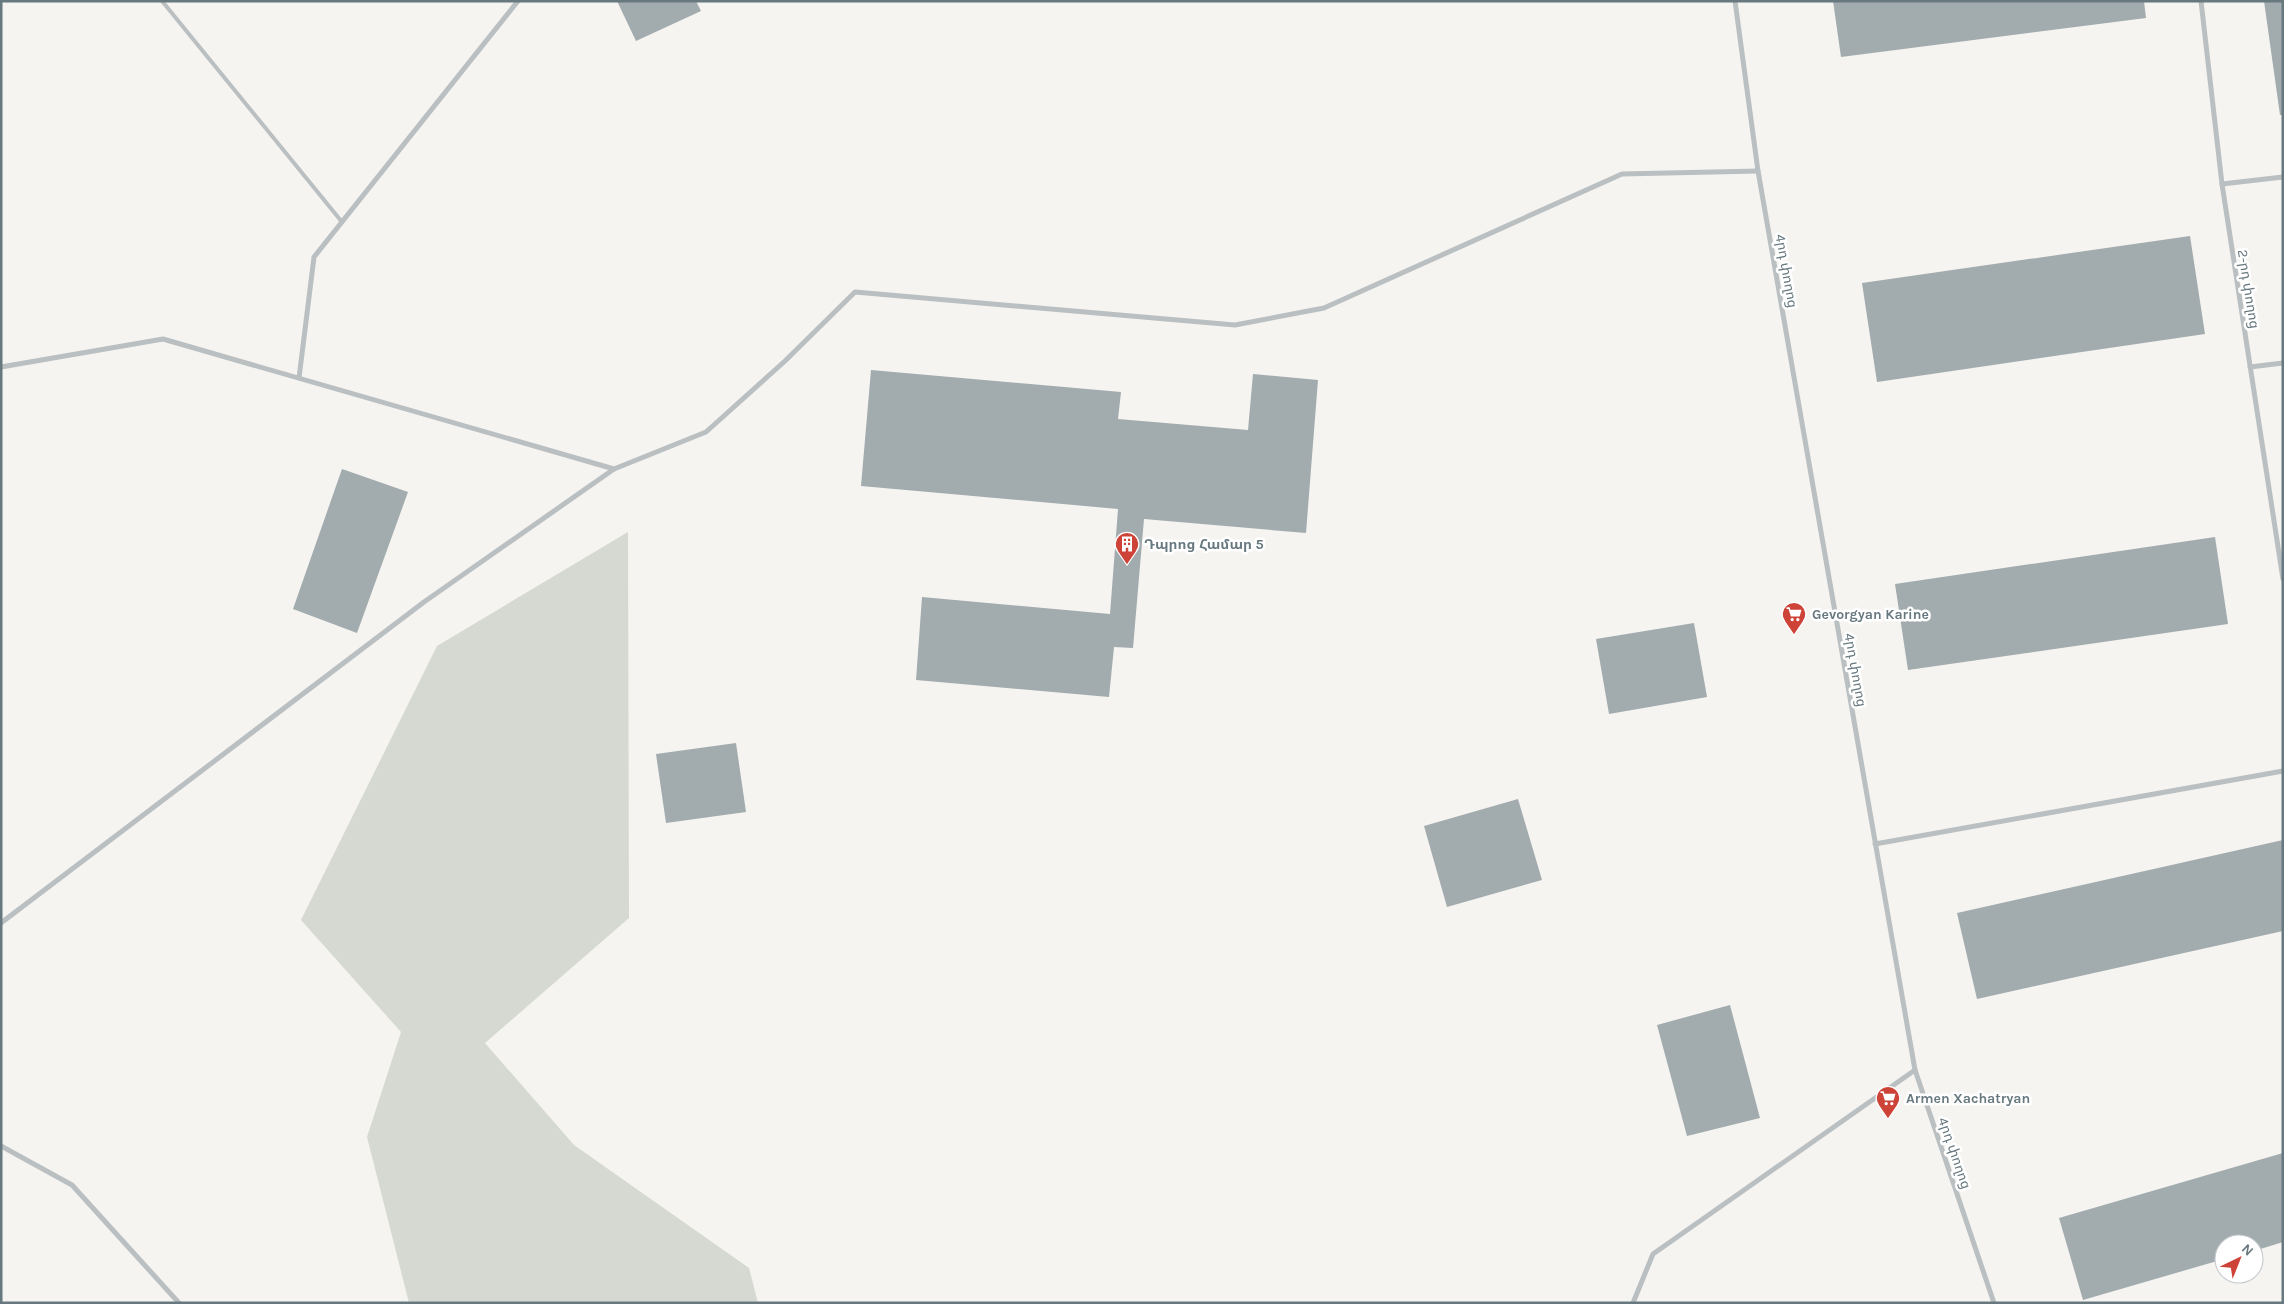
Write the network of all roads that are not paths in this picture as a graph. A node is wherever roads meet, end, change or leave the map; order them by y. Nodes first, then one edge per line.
1 (162, 1) edge
2 (518, 1) edge
3 (1735, 1) edge
4 (2201, 1) edge
5 (1758, 171) junction
6 (2283, 177) edge
7 (2222, 184) junction
8 (342, 222) junction
9 (2283, 363) edge
10 (1, 367) edge
11 (2250, 367) junction
12 (299, 378) junction
13 (614, 469) junction
14 (2283, 579) edge
15 (2283, 771) edge
16 (1875, 844) junction
17 (1, 923) edge
18 (1915, 1070) junction
19 (1, 1146) edge
20 (179, 1303) edge
21 (1633, 1303) edge
22 (1994, 1303) edge

1 - 8 lane
2 - 8 street
3 - 5 street, 4րդ փողոց
4 - 7 street, 2-րդ փողոց
5 - 13 street
5 - 16 street, 4րդ փողոց
6 - 7 street
7 - 11 street, 2-րդ փողոց
8 - 12 street
9 - 11 street
10 - 12 street
11 - 14 street, 2-րդ փողոց
12 - 13 street
13 - 17 street
15 - 16 street
16 - 18 street, 4րդ փողոց
18 - 21 street
18 - 22 street, 4րդ փողոց
19 - 20 street

